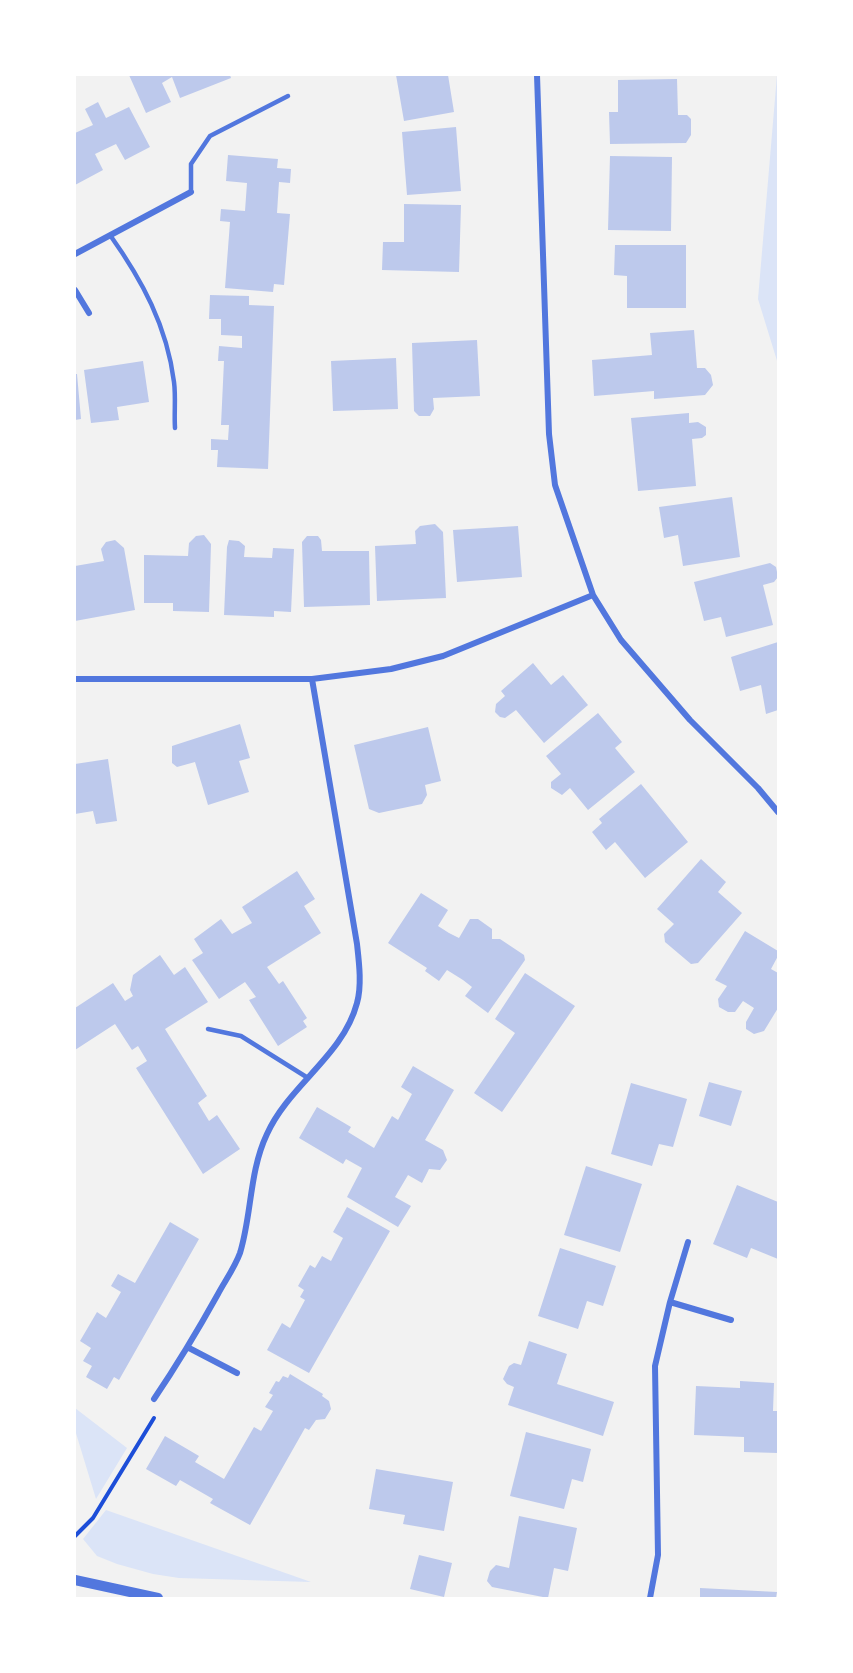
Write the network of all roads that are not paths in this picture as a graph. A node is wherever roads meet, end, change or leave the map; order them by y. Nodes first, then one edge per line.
1 (537, 75) edge
2 (288, 96) dead end
3 (191, 192) joint
4 (110, 235) junction
5 (75, 254) edge
6 (75, 290) edge
7 (89, 313) dead end
8 (175, 428) dead end
9 (593, 595) junction
10 (75, 679) edge
11 (312, 679) junction
12 (778, 813) edge
13 (208, 1029) dead end
14 (308, 1078) junction
15 (688, 1242) dead end
16 (670, 1302) junction
17 (731, 1320) dead end
18 (189, 1348) junction
19 (237, 1374) dead end
20 (154, 1399) road end
21 (75, 1580) edge
22 (158, 1598) edge
23 (650, 1598) edge

1 - 9 street
2 - 3 lane
3 - 4 street
4 - 5 street
4 - 8 lane
6 - 7 street
9 - 11 street
9 - 12 street
10 - 11 street
11 - 14 street
13 - 14 lane
14 - 18 street
15 - 16 street
16 - 17 street
16 - 23 street
18 - 19 street
18 - 20 street
21 - 22 street

